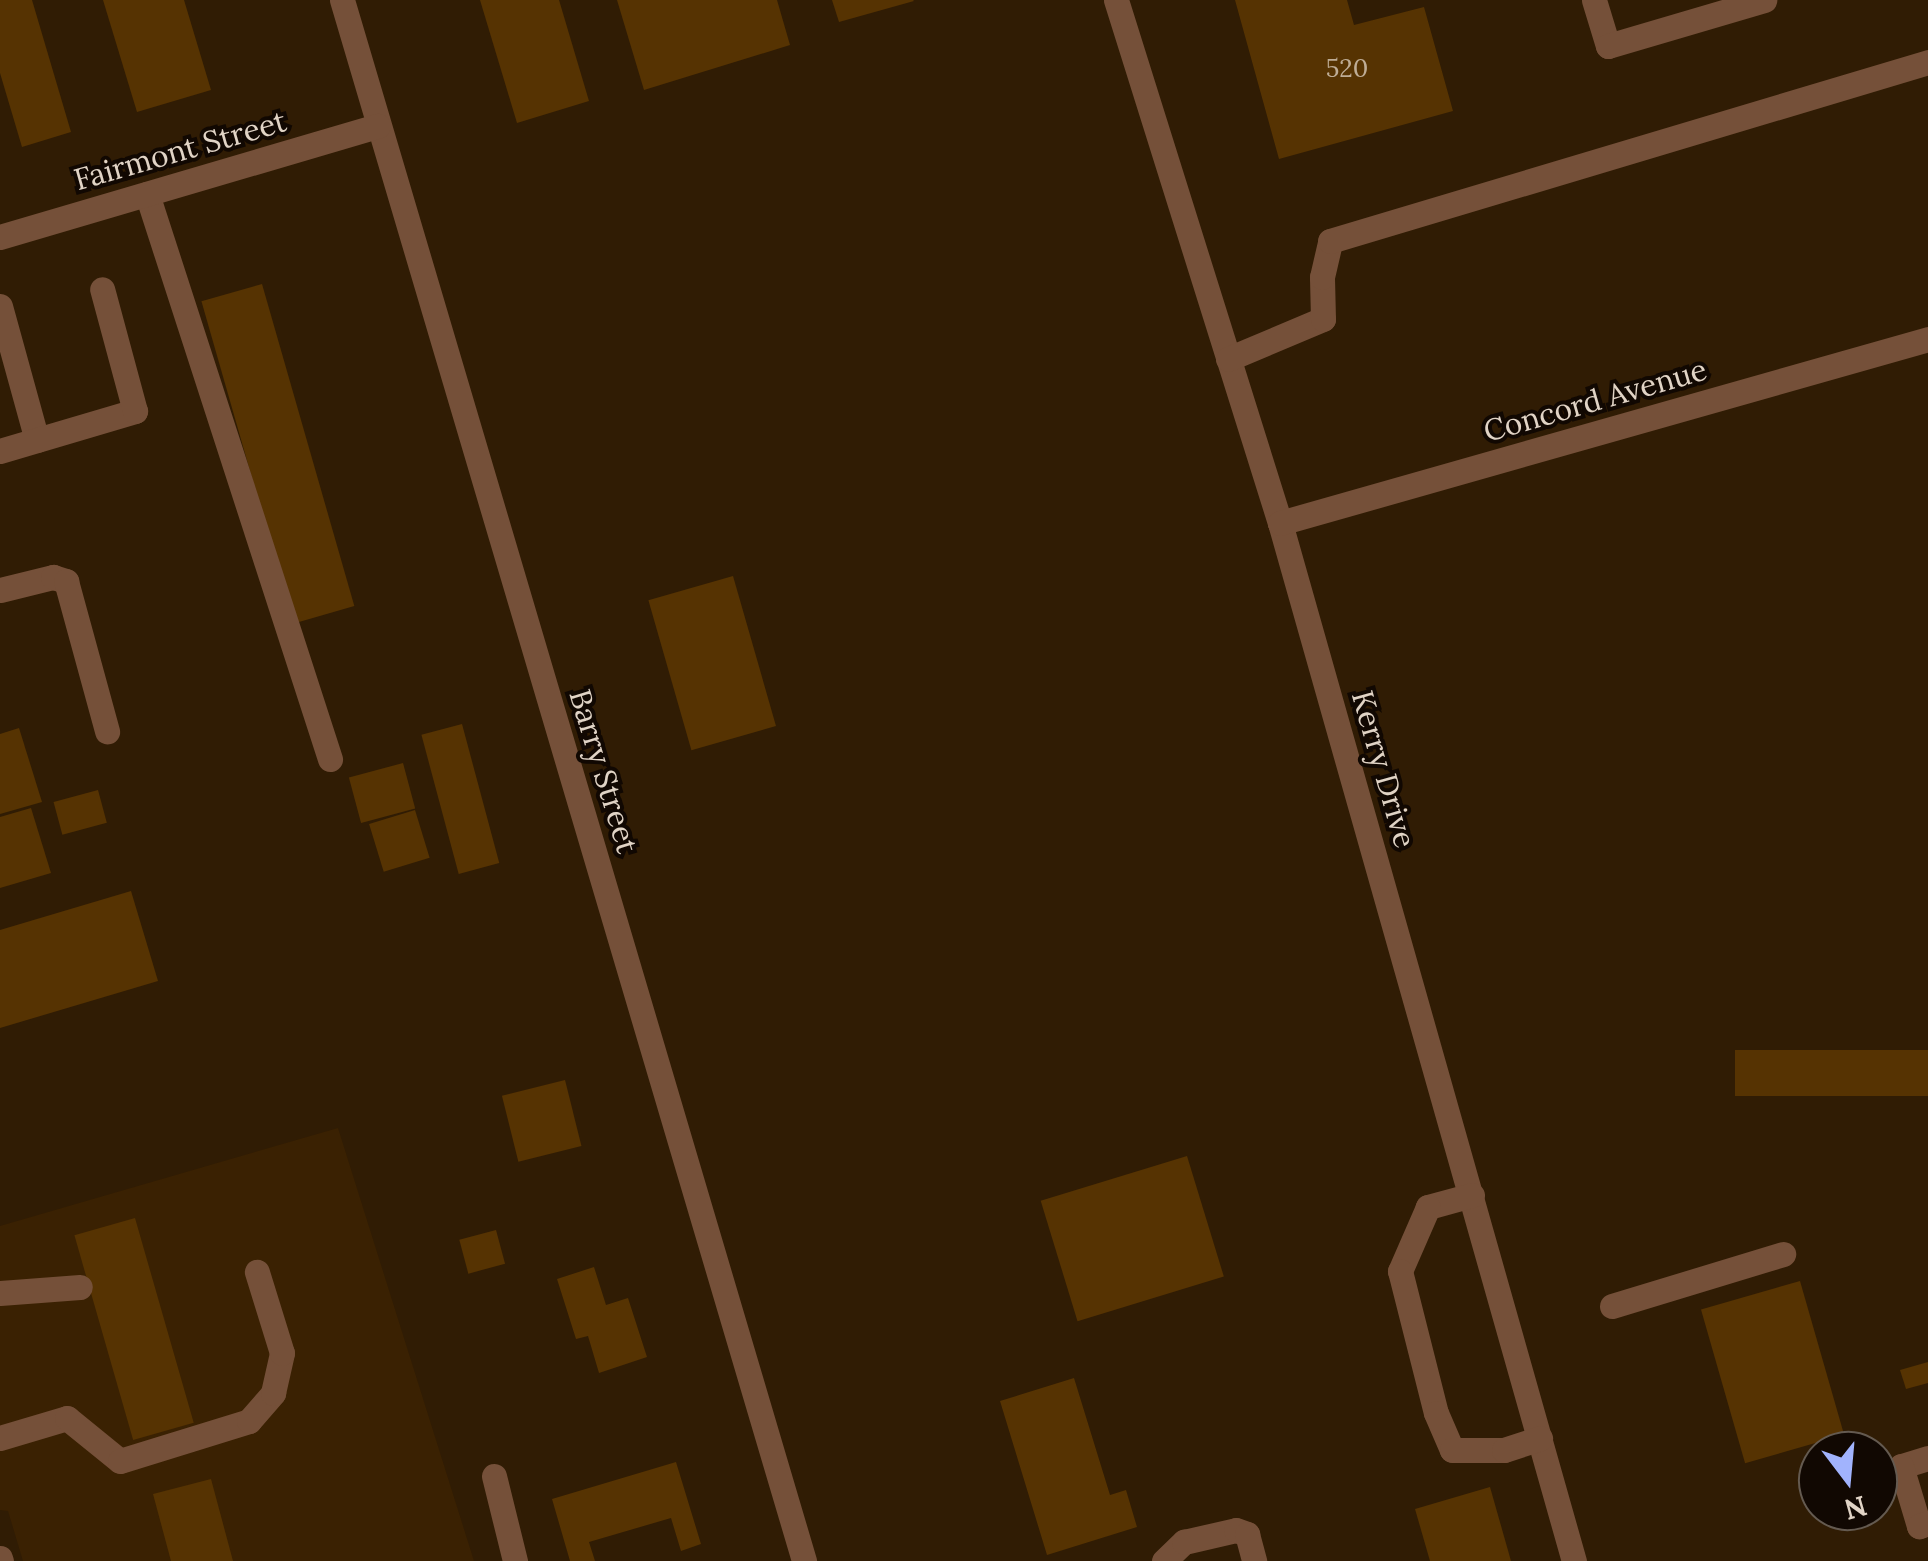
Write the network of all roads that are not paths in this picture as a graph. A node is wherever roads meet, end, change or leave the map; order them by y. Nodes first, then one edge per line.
1 (342, 0) edge
2 (1116, 0) edge
3 (1594, 0) edge
4 (1764, 0) edge
5 (1928, 62) edge
6 (378, 126) junction
7 (147, 194) junction
8 (0, 237) edge
9 (102, 289) dead end
10 (0, 306) edge
11 (1928, 339) edge
12 (1228, 359) junction
13 (36, 440) junction
14 (0, 450) edge
15 (1280, 523) junction
16 (0, 590) edge
17 (106, 731) dead end
18 (330, 759) dead end
19 (1472, 1195) junction
20 (1782, 1254) dead end
21 (257, 1272) dead end
22 (80, 1287) dead end
23 (0, 1293) edge
24 (1612, 1306) dead end
25 (0, 1438) edge
26 (1540, 1438) junction
27 (1928, 1458) edge
28 (494, 1476) dead end
29 (1928, 1523) edge
30 (515, 1561) edge
31 (804, 1561) edge
32 (1164, 1561) edge
33 (1254, 1561) edge
34 (1574, 1561) edge

1 - 6 street, Barry Street
2 - 12 street, Kerry Drive
3 - 4 street
5 - 12 street
6 - 7 street, Fairmont Street
6 - 31 street, Barry Street
7 - 8 street, Fairmont Street
7 - 18 street
9 - 13 street
10 - 13 street
11 - 15 street, Concord Avenue
12 - 15 street, Kerry Drive
13 - 14 street
15 - 19 street, Kerry Drive
16 - 17 street
19 - 26 street, Kerry Drive
19 - 26 street
20 - 24 street
21 - 25 street
22 - 23 street
26 - 34 street, Kerry Drive
27 - 29 street
28 - 30 street
32 - 33 street

